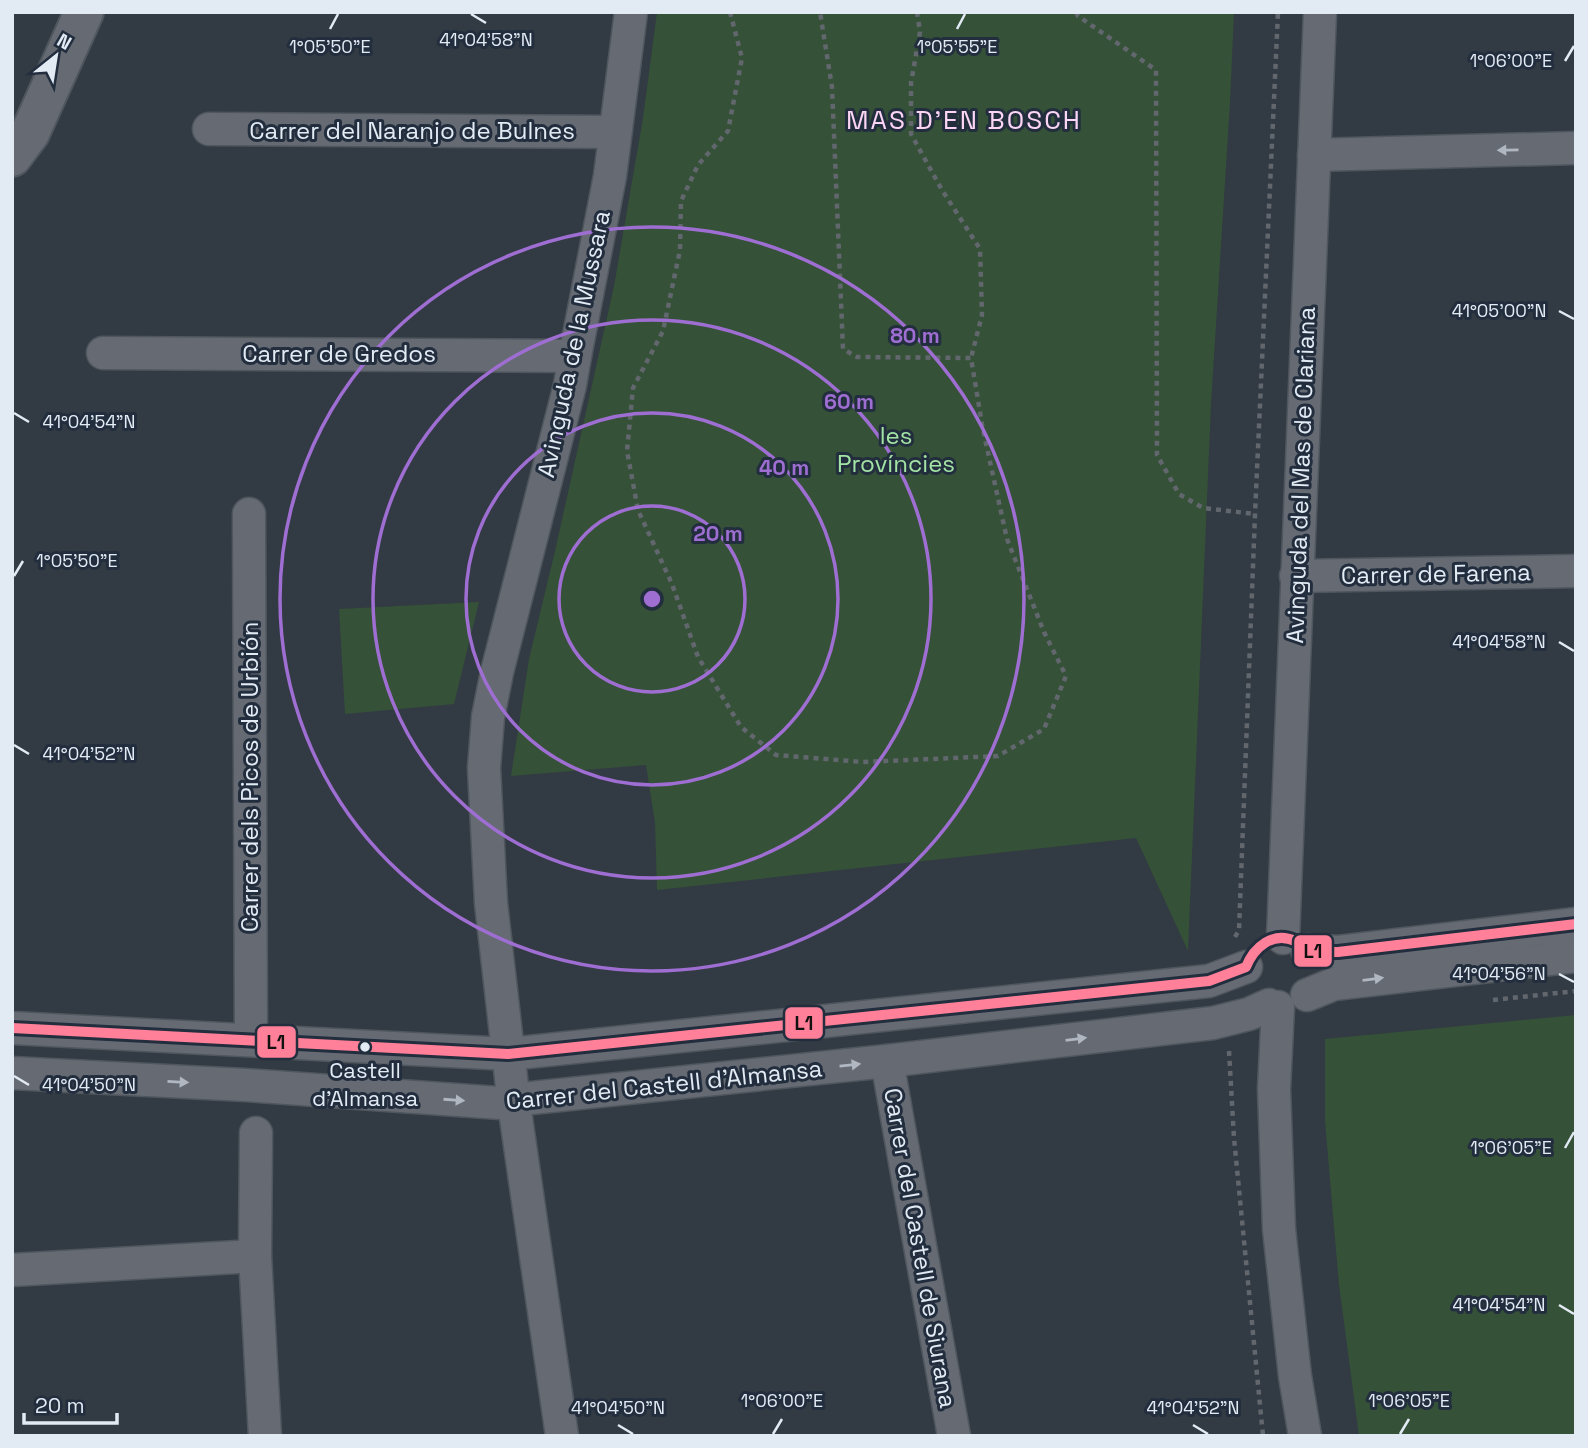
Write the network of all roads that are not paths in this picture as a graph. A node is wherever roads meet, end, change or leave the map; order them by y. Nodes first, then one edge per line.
1 (84, 12) edge
2 (631, 12) edge
3 (1321, 12) edge
4 (208, 129) dead end
5 (615, 132) junction
6 (1576, 148) edge
7 (1314, 155) junction
8 (12, 157) edge
9 (103, 353) dead end
10 (575, 356) junction
11 (249, 514) dead end
12 (1576, 571) edge
13 (1296, 576) junction
14 (1576, 924) edge
15 (1295, 944) junction
16 (1576, 956) edge
17 (1235, 971) junction
18 (1307, 995) junction
19 (1273, 1007) junction
20 (12, 1028) edge
21 (251, 1040) junction
22 (508, 1054) junction
23 (887, 1061) junction
24 (12, 1073) edge
25 (514, 1104) junction
26 (256, 1133) dead end
27 (255, 1256) junction
28 (12, 1270) edge
29 (265, 1436) edge
30 (562, 1436) edge
31 (954, 1436) edge
32 (1305, 1436) edge

1 - 8 street
2 - 5 street, Avinguda de la Mussara
3 - 7 street, Avinguda del Mas de Clariana
4 - 5 street, Carrer del Naranjo de Bulnes
5 - 10 street, Avinguda de la Mussara
6 -> 7 street
7 - 13 street, Avinguda del Mas de Clariana
9 - 10 street, Carrer de Gredos
10 - 22 street, Avinguda de la Mussara
11 - 21 street, Carrer dels Picos de Urbión
12 - 13 street, Carrer de Farena
13 - 15 street, Avinguda del Mas de Clariana
14 - 15 street
15 - 17 street
15 - 18 street
18 -> 16 street
17 - 19 street
17 - 22 street, Carrer del Castell d'Almansa
18 - 19 street
23 -> 19 street, Carrer del Castell d'Almansa
19 - 32 street
20 - 21 street, Carrer del Castell d'Almansa
21 - 22 street, Carrer del Castell d'Almansa
22 - 25 street, Avinguda de la Mussara
25 -> 23 street, Carrer del Castell d'Almansa
23 - 31 street, Carrer del Castell de Siurana
24 -> 25 street, Carrer del Castell d'Almansa
25 - 30 street, Avinguda de la Mussara
26 - 27 street
27 - 28 street
27 - 29 street

